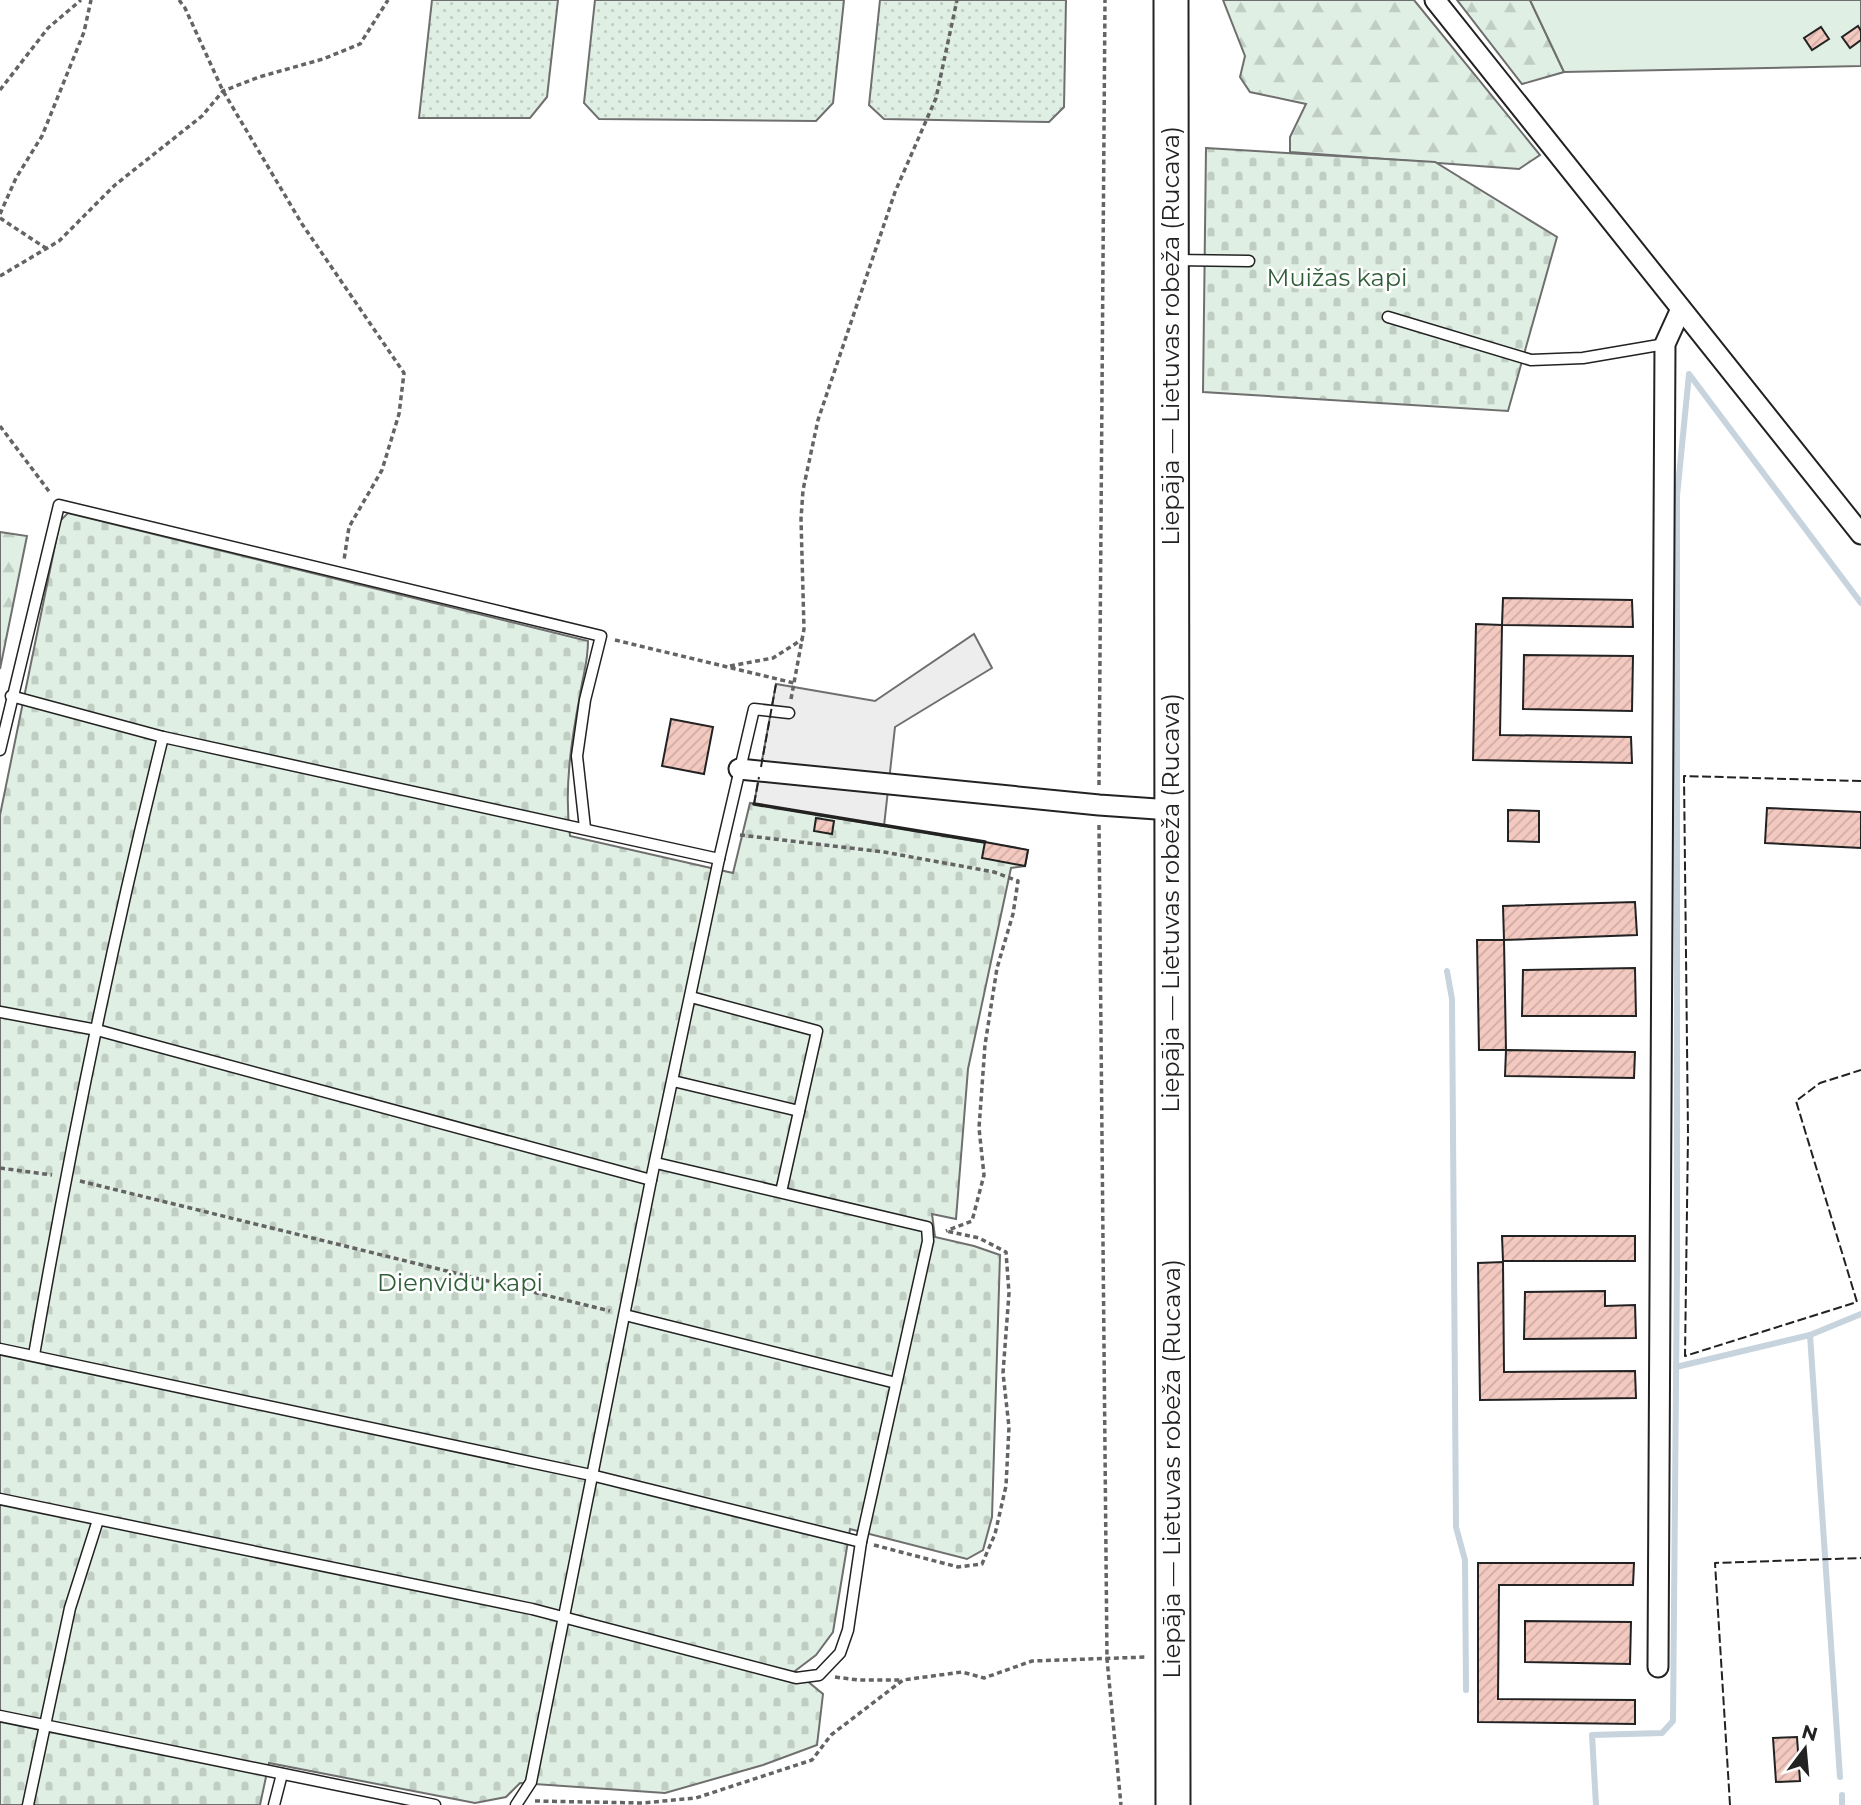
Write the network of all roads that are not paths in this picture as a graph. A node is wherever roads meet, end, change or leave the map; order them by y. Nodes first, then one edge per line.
1 (1171, 0) edge
2 (1435, 0) edge
3 (1171, 260) junction
4 (1249, 261) dead end
5 (1681, 309) junction
6 (1388, 317) dead end
7 (1665, 344) junction
8 (1861, 534) edge
9 (11, 696) junction
10 (789, 713) road end
11 (163, 737) junction
12 (0, 750) edge
13 (739, 769) junction
14 (1171, 810) junction
15 (585, 828) junction
16 (719, 859) junction
17 (691, 997) junction
18 (0, 1012) edge
19 (97, 1030) junction
20 (673, 1081) junction
21 (799, 1111) junction
22 (656, 1163) junction
23 (652, 1180) junction
24 (781, 1192) junction
25 (625, 1315) junction
26 (0, 1349) edge
27 (34, 1355) junction
28 (896, 1383) junction
29 (591, 1475) junction
30 (0, 1499) edge
31 (98, 1520) junction
32 (861, 1542) junction
33 (564, 1618) junction
34 (1658, 1667) dead end
35 (0, 1716) edge
36 (45, 1726) junction
37 (282, 1774) junction
38 (517, 1803) edge
39 (28, 1805) edge
40 (274, 1805) edge
41 (435, 1805) edge
42 (1173, 1805) edge

1 - 3 highway, Liepāja — Lietuvas robeža (Rucava)
2 - 5 street
3 - 4 lane
3 - 14 highway, Liepāja — Lietuvas robeža (Rucava)
5 - 7 street
5 - 8 street
6 - 7 lane
7 - 34 street
9 - 11 lane
9 - 12 lane
9 - 15 lane
10 - 13 lane
11 - 15 lane
11 - 19 lane
13 - 14 street
13 - 16 lane
14 - 42 highway, Liepāja — Lietuvas robeža (Rucava)
15 - 16 lane
16 - 17 lane
17 - 20 lane
17 - 21 lane
18 - 19 lane
19 - 23 lane
19 - 27 lane
20 - 21 lane
20 - 22 lane
21 - 24 lane
22 - 23 lane
22 - 24 lane
23 - 25 lane
24 - 28 lane
25 - 28 lane
25 - 29 lane
26 - 27 lane
27 - 29 lane
28 - 32 lane
29 - 32 lane
29 - 33 lane
30 - 31 lane
31 - 33 lane
31 - 36 lane
32 - 33 lane
33 - 38 lane
35 - 36 lane
36 - 37 lane
36 - 39 lane
37 - 40 lane
37 - 41 lane

